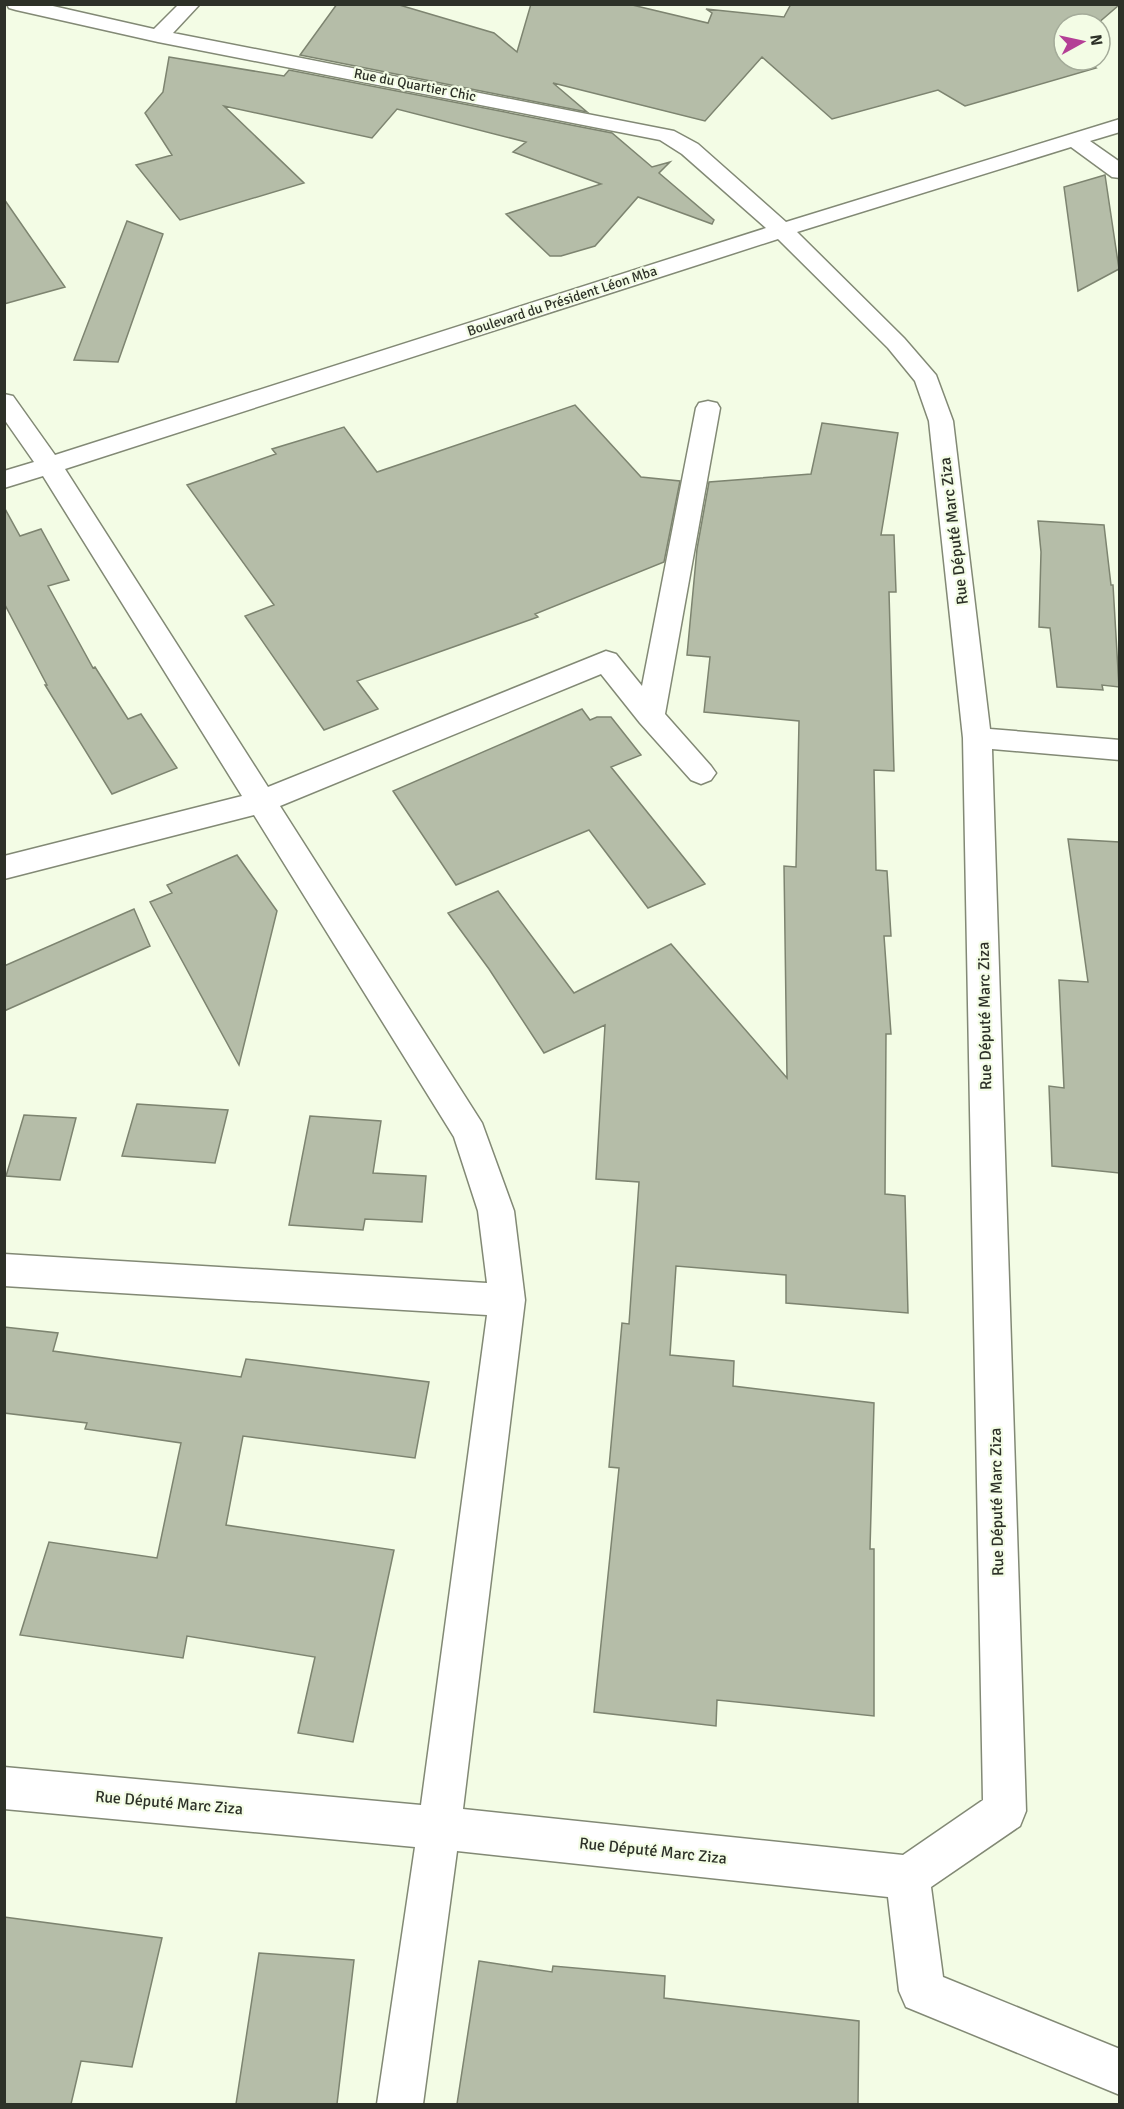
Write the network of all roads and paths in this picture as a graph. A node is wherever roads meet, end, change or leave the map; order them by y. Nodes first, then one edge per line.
1 (16, 4) edge
2 (191, 4) edge
3 (158, 36) junction
4 (1119, 125) edge
5 (1073, 139) junction
6 (1119, 172) edge
7 (782, 230) junction
8 (4, 401) edge
9 (708, 408) dead end
10 (50, 466) junction
11 (4, 480) edge
12 (650, 716) junction
13 (977, 738) junction
14 (1119, 750) edge
15 (701, 773) dead end
16 (261, 802) junction
17 (4, 868) edge
18 (4, 1270) edge
19 (507, 1300) junction
20 (4, 1788) edge
21 (439, 1828) junction
22 (908, 1877) junction
23 (1119, 2072) edge
24 (399, 2104) edge

1 - 3 street, Rue du Quartier Chic
2 - 3 street
3 - 7 street, Rue du Quartier Chic
4 - 5 street, Boulevard du Président Léon Mba
5 - 6 street
5 - 7 street, Boulevard du Président Léon Mba
7 - 10 street, Boulevard du Président Léon Mba
7 - 13 street, Rue Député Marc Ziza
8 - 10 street
9 - 12 street
10 - 11 street, Boulevard du Président Léon Mba
10 - 16 street
12 - 15 street
12 - 16 street
13 - 14 street
13 - 22 street, Rue Député Marc Ziza
16 - 17 street
16 - 19 street
18 - 19 street
19 - 21 street
20 - 21 street, Rue Député Marc Ziza
21 - 22 street, Rue Député Marc Ziza
21 - 24 street
22 - 23 street

